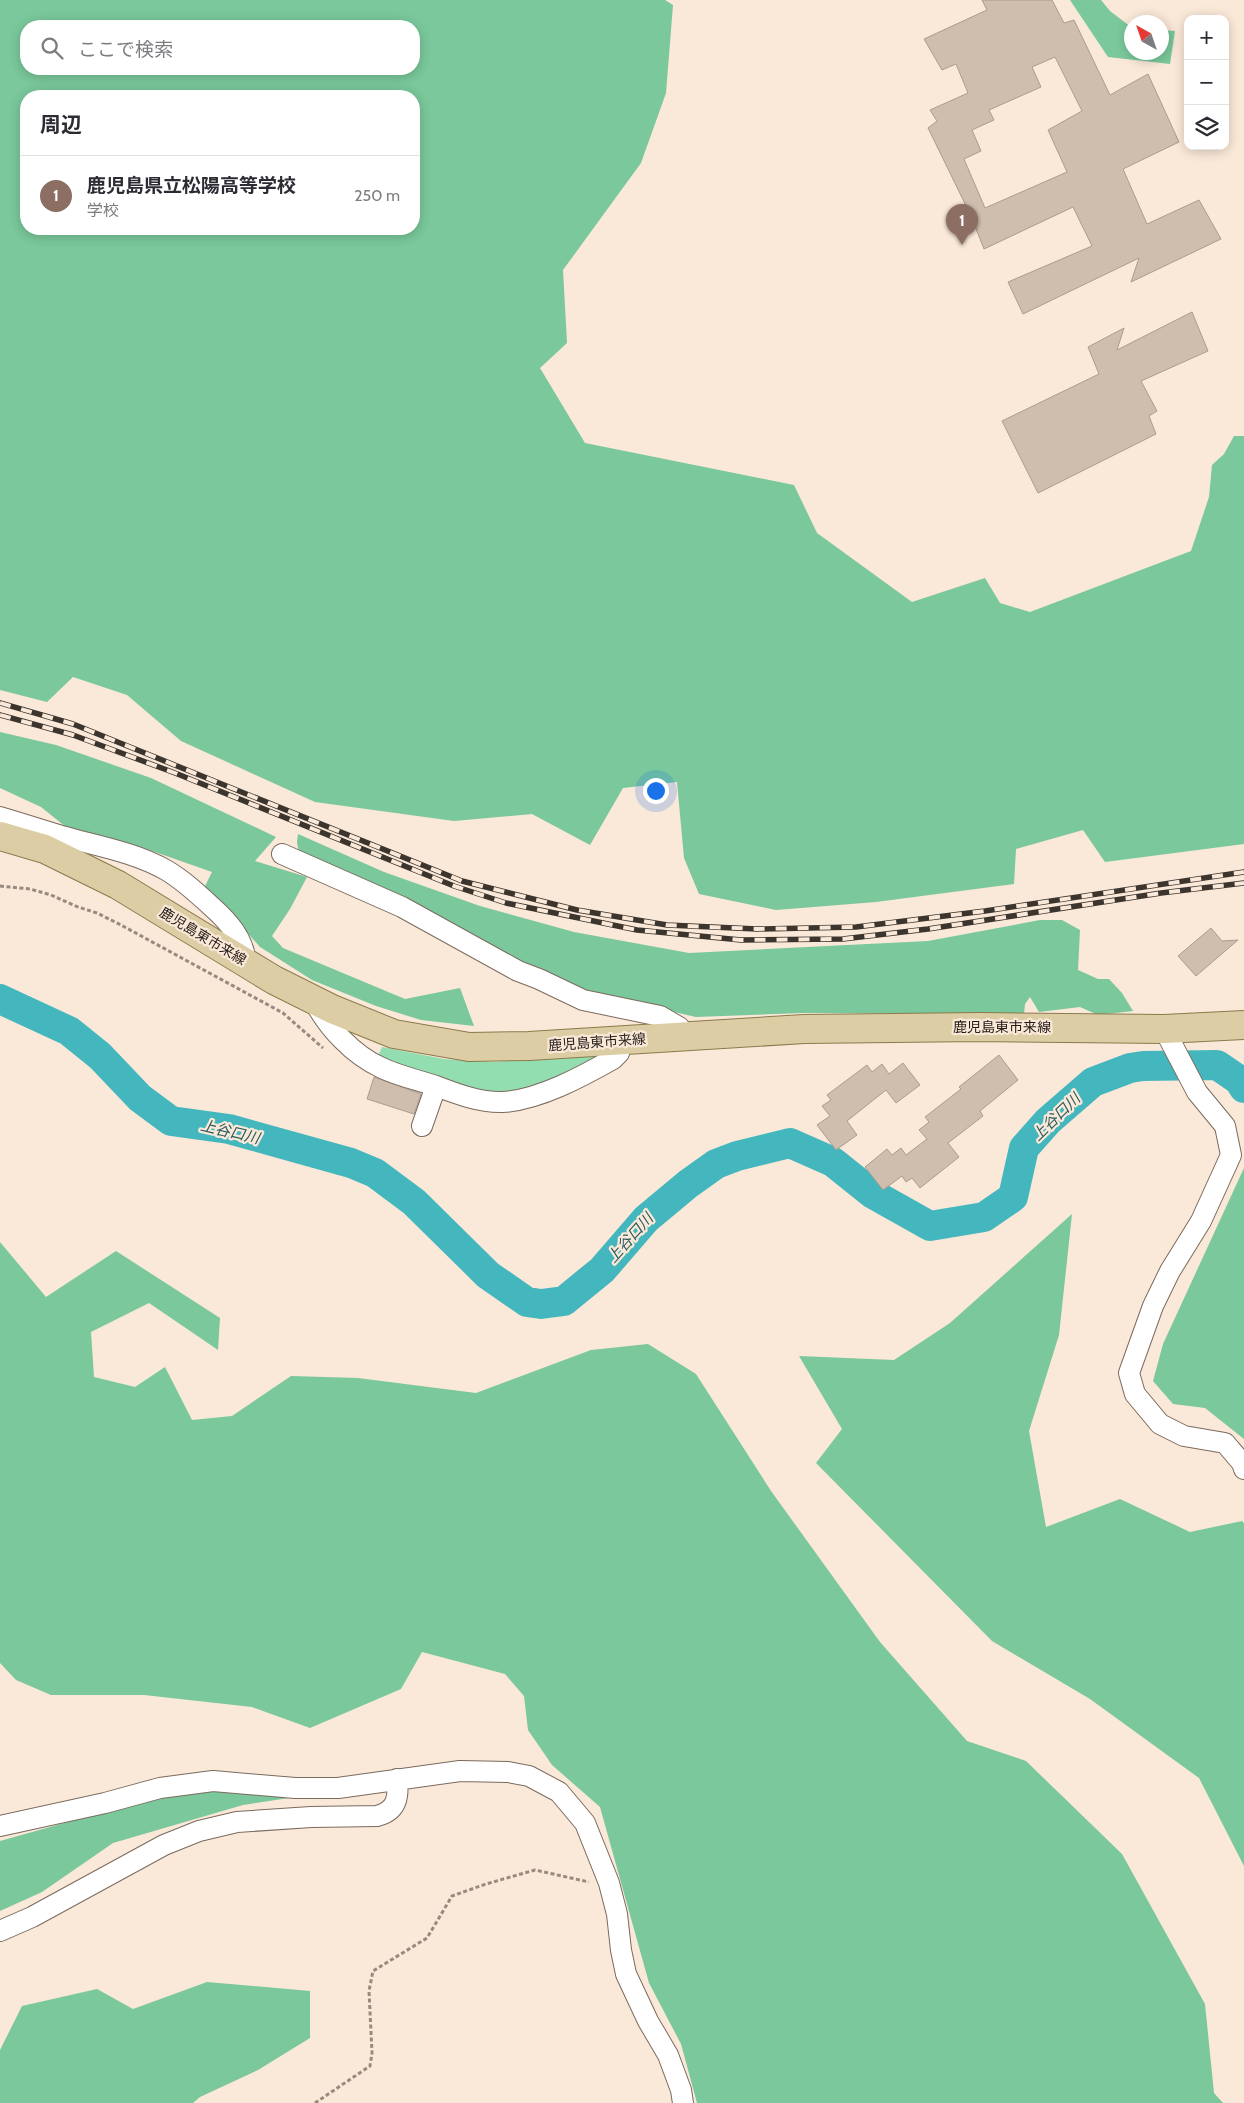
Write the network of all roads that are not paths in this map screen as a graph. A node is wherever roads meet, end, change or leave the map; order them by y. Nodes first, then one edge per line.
1 (0, 817) edge
2 (0, 836) edge
3 (282, 854) dead end
4 (246, 962) junction
5 (313, 999) junction
6 (1244, 1025) edge
7 (1164, 1029) junction
8 (686, 1036) junction
9 (622, 1040) junction
10 (436, 1086) junction
11 (422, 1126) dead end
12 (1244, 1469) edge
13 (397, 1778) junction
14 (0, 1826) edge
15 (0, 1931) edge
16 (683, 2103) edge

1 - 4 street
2 - 4 main road, 鹿児島東市来線
3 - 8 street
4 - 5 main road, 鹿児島東市来線
5 - 9 main road, 鹿児島東市来線
5 - 10 street
6 - 7 main road, 鹿児島東市来線
7 - 8 main road, 鹿児島東市来線
7 - 12 street
8 - 9 main road, 鹿児島東市来線
9 - 10 street
10 - 11 street
13 - 14 street
13 - 15 street
13 - 16 street

